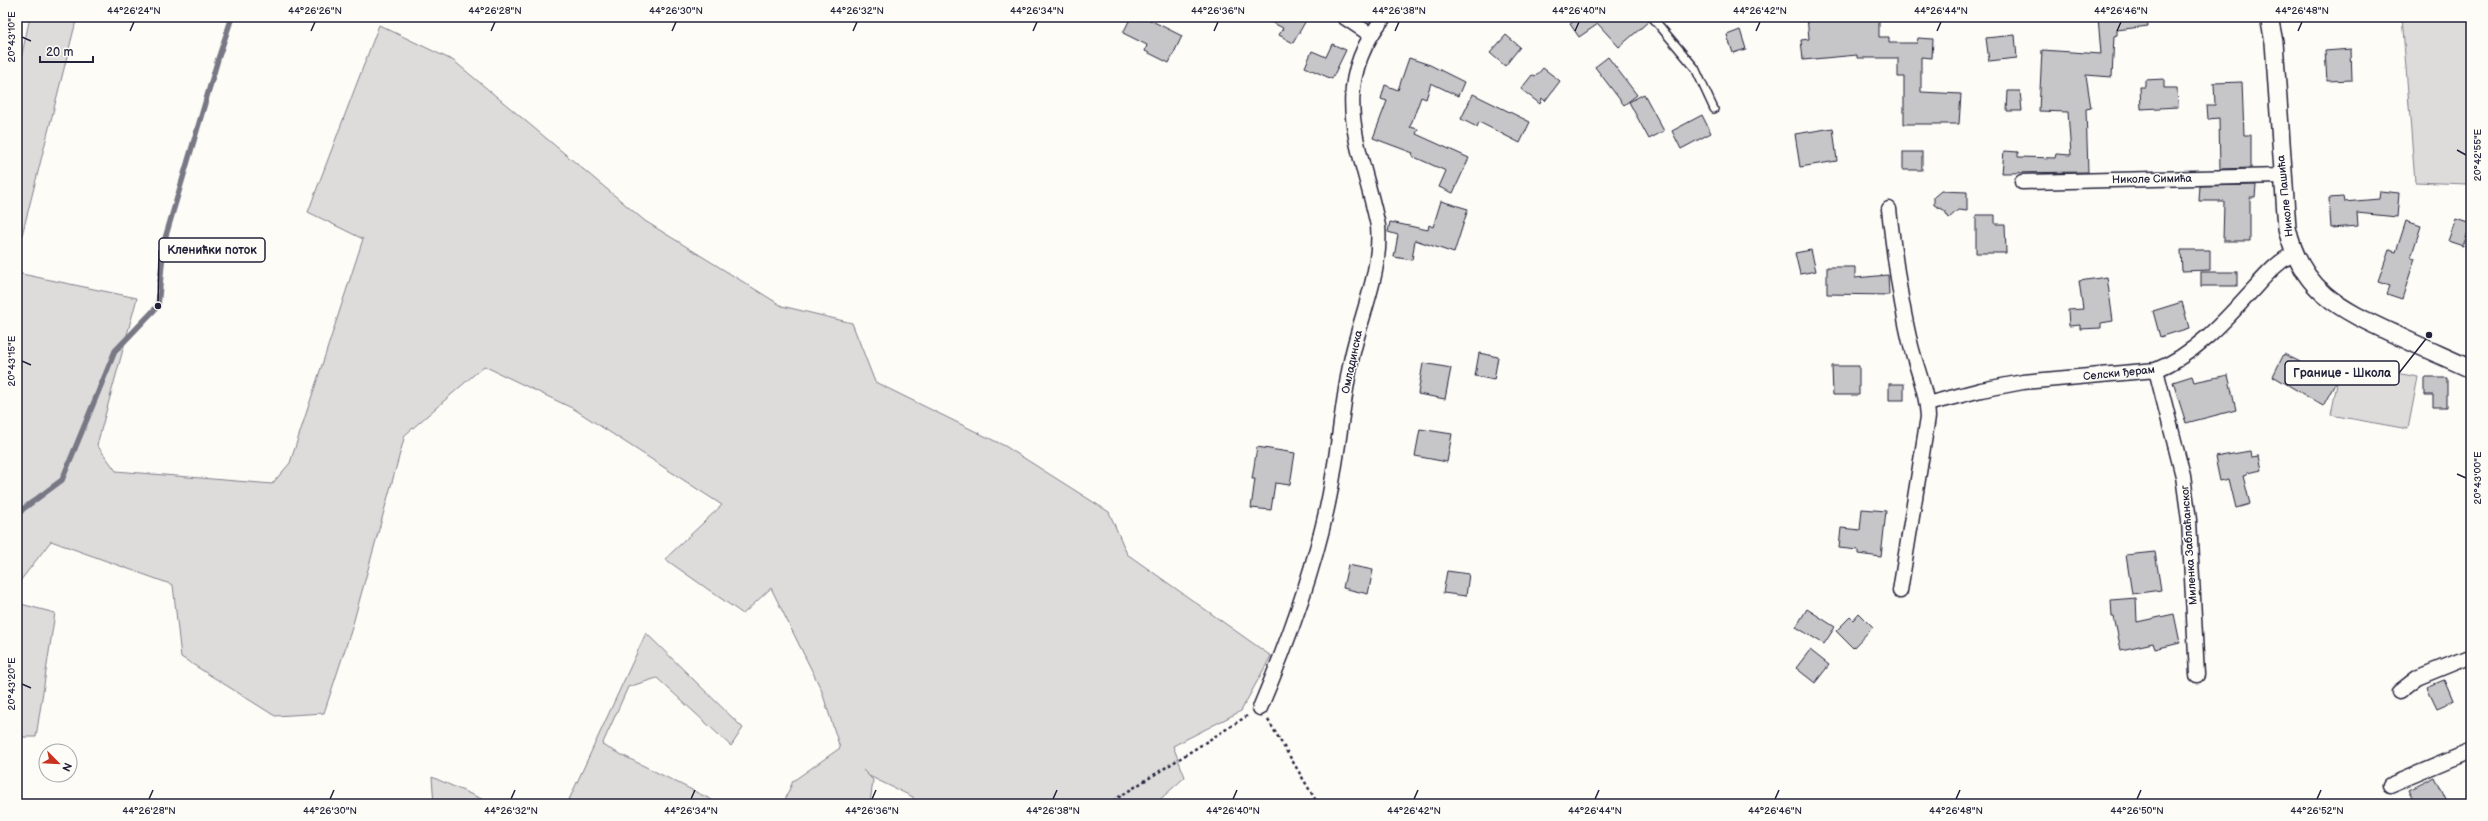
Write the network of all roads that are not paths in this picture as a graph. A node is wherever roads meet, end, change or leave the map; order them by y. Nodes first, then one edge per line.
1 (1344, 17) edge
2 (1384, 17) edge
3 (1652, 17) edge
4 (2269, 17) edge
5 (1370, 35) junction
6 (1714, 109) dead end
7 (2282, 176) junction
8 (2022, 182) dead end
9 (1889, 209) dead end
10 (2294, 254) junction
11 (2471, 369) edge
12 (2156, 370) junction
13 (1928, 404) junction
14 (1900, 591) dead end
15 (2471, 656) edge
16 (2197, 675) dead end
17 (2399, 692) dead end
18 (1260, 708) road end
19 (2471, 750) edge
20 (2390, 785) dead end

1 - 5 street
2 - 5 street, Омладинска
3 - 6 lane
4 - 7 street, Николе Пашића
5 - 18 street, Омладинска
7 - 8 street, Николе Симића
7 - 10 street, Николе Пашића
9 - 13 street
10 - 11 street, Николе Пашића
10 - 12 street, Селски ђерам
12 - 13 street, Селски ђерам
12 - 16 street, Миленка Заблаћанског
13 - 14 street
15 - 17 street
19 - 20 street

